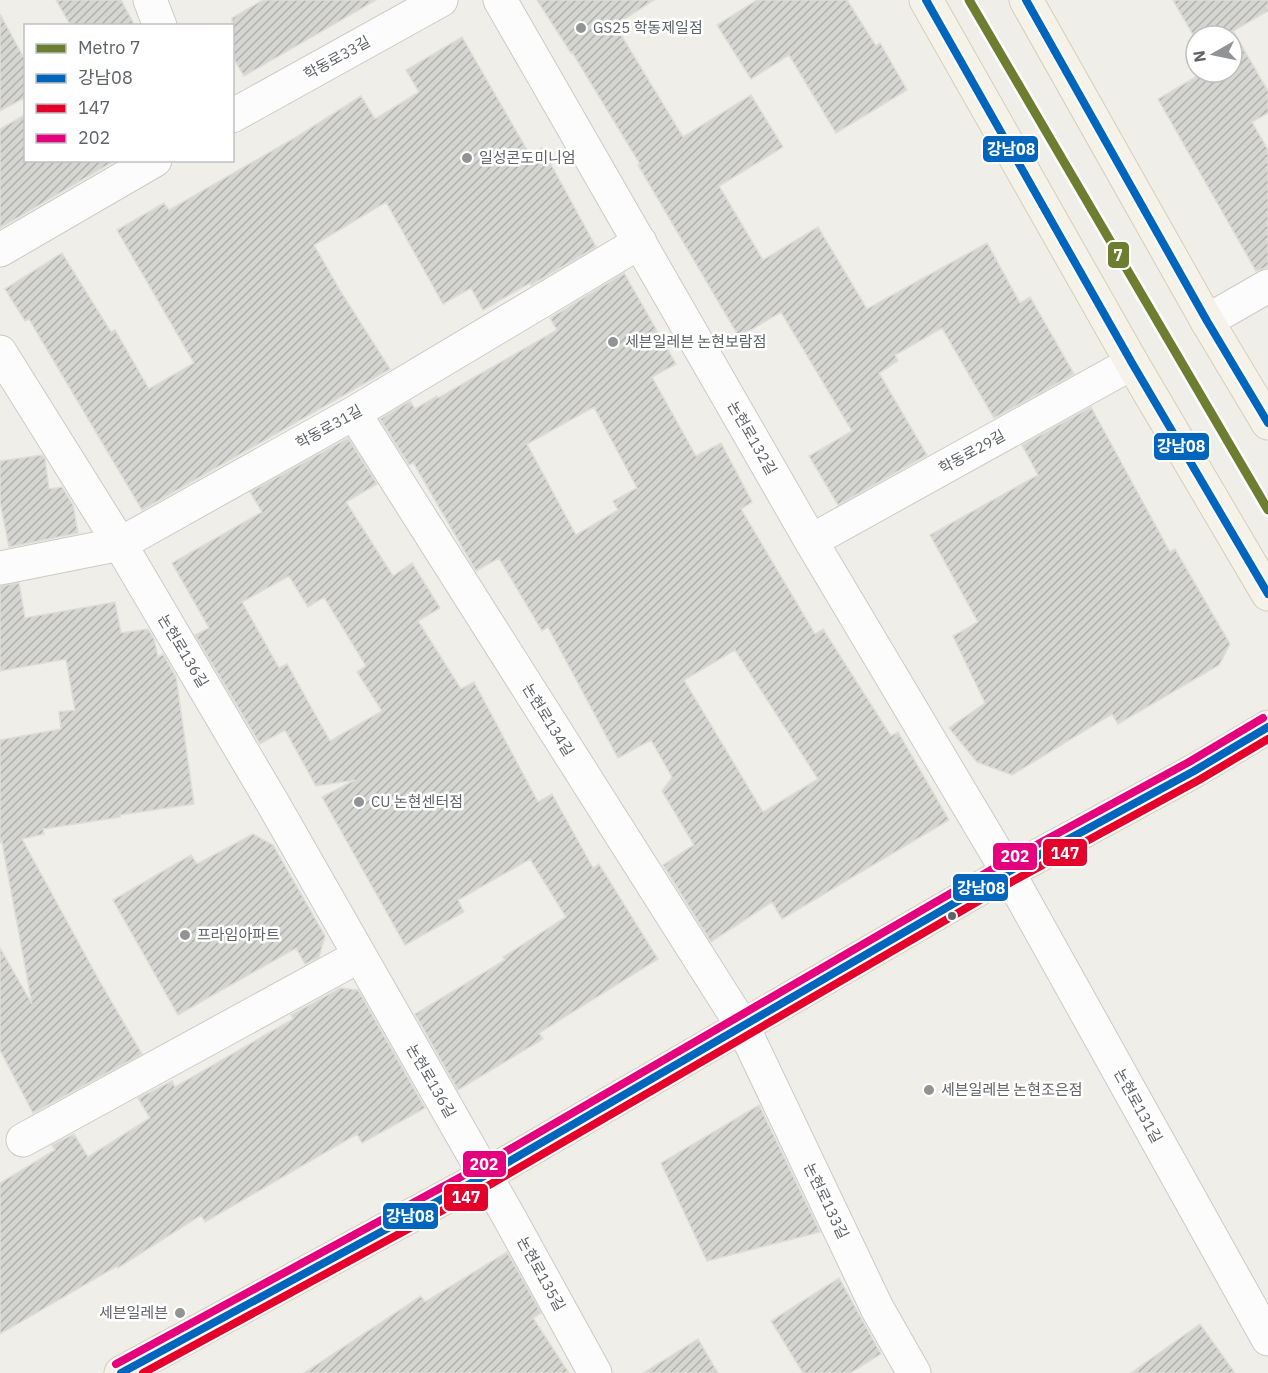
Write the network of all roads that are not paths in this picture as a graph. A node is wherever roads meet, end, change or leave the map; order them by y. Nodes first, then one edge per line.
1 (150, 0) edge
2 (441, 0) edge
3 (500, 0) edge
4 (926, 0) edge
5 (1026, 0) edge
6 (159, 24) edge
7 (234, 115) edge
8 (152, 162) edge
9 (640, 242) junction
10 (0, 250) edge
11 (1268, 286) edge
12 (1207, 321) junction
13 (0, 352) edge
14 (1132, 363) junction
15 (354, 414) junction
16 (1268, 423) edge
17 (811, 541) junction
18 (120, 544) junction
19 (0, 568) edge
20 (1268, 594) edge
21 (1268, 728) edge
22 (1008, 872) junction
23 (359, 956) junction
24 (743, 1027) junction
25 (23, 1140) dead end
26 (486, 1175) junction
27 (1268, 1339) edge
28 (121, 1373) edge
29 (595, 1373) edge
30 (914, 1373) edge

1 - 6 street
2 - 7 street, 학동로33길
3 - 9 street, 논현로132길
4 - 14 main road
5 - 12 main road
8 - 10 street
9 - 15 street, 학동로31길
9 - 17 street, 논현로132길
11 - 12 street
12 - 16 main road
13 - 18 street, 논현로136길
14 - 17 street, 학동로29길
14 - 20 main road
15 - 18 street, 학동로31길
15 - 24 street, 논현로134길
17 - 22 street, 논현로132길
18 - 19 street, 학동로31길
18 - 23 street, 논현로136길
21 - 22 main road
22 - 24 main road
22 - 27 street, 논현로131길
23 - 25 street
23 - 26 street, 논현로136길
24 - 26 main road
24 - 30 street, 논현로133길
26 - 28 main road
26 - 29 street, 논현로135길

